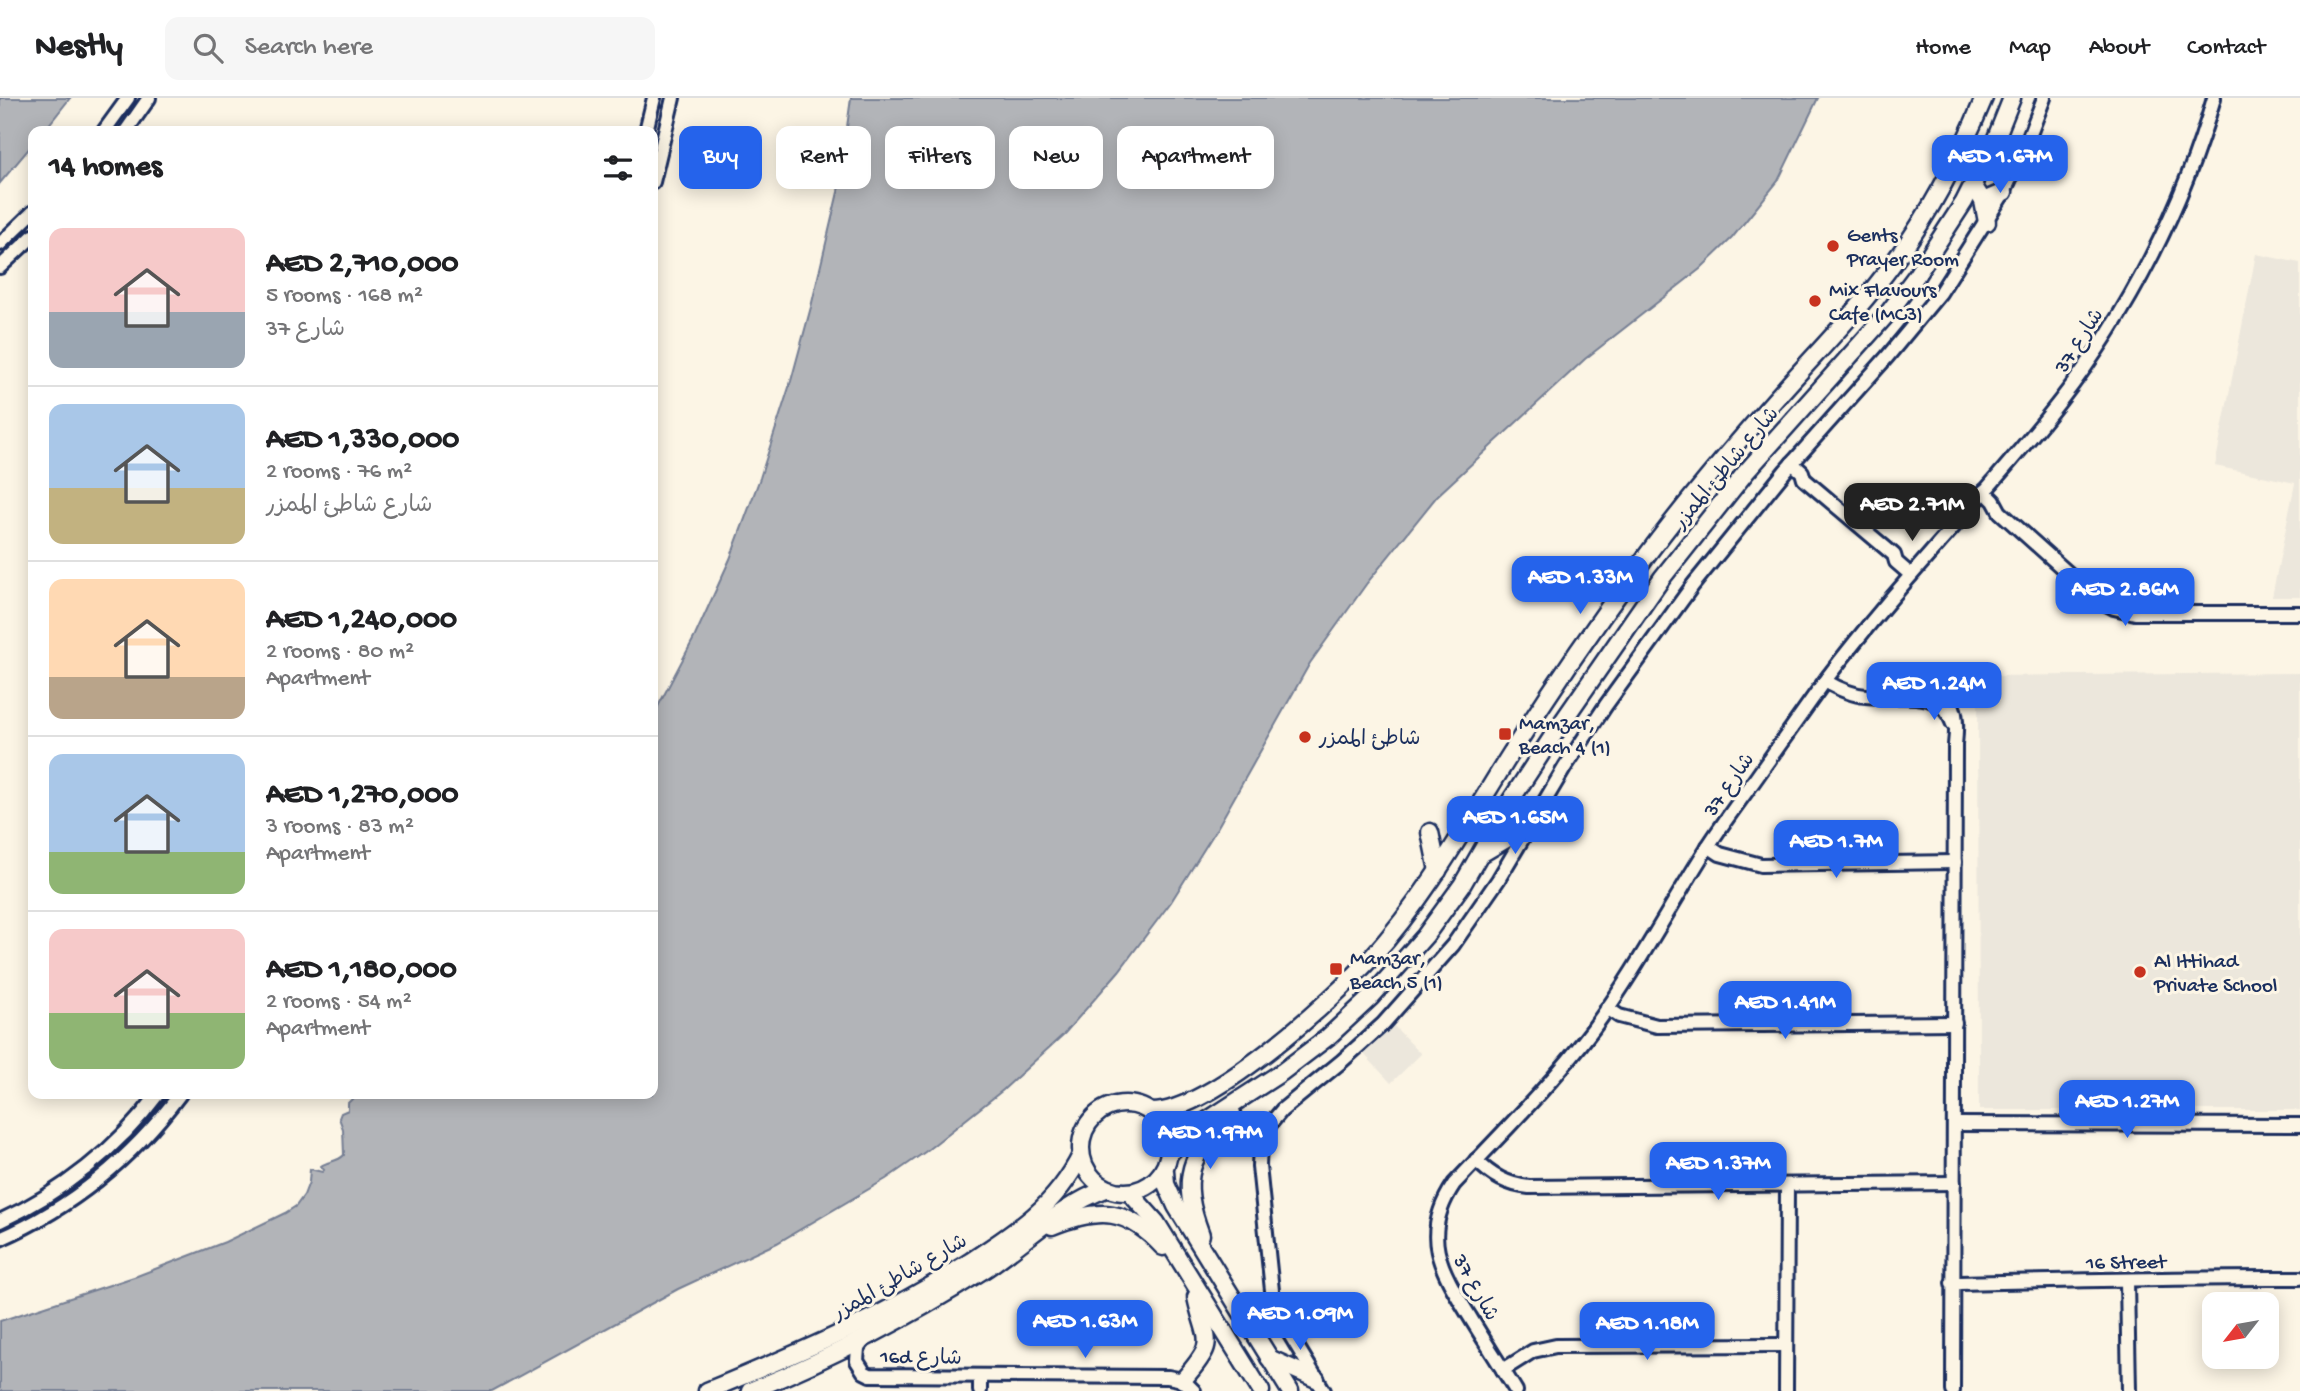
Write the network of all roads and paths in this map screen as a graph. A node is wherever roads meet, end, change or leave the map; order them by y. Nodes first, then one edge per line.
1 (128, 98) edge
2 (149, 98) edge
3 (654, 98) edge
4 (673, 98) edge
5 (1984, 98) edge
6 (2012, 98) edge
7 (2044, 98) edge
8 (2214, 98) edge
9 (108, 126) edge
10 (129, 126) edge
11 (647, 126) edge
12 (658, 161) edge
13 (1973, 185) junction
14 (2004, 192) junction
15 (1983, 201) junction
16 (28, 217) edge
17 (1987, 222) junction
18 (28, 241) edge
19 (0, 244) edge
20 (0, 267) edge
21 (1789, 466) junction
22 (1980, 495) junction
23 (1914, 571) junction
24 (2300, 613) edge
25 (1828, 677) junction
26 (1530, 825) junction
27 (1430, 832) dead end
28 (1711, 843) junction
29 (1481, 855) junction
30 (1955, 862) junction
31 (1438, 871) junction
32 (1610, 1004) junction
33 (1955, 1023) junction
34 (1258, 1088) junction
35 (154, 1099) edge
36 (176, 1099) edge
37 (1151, 1112) junction
38 (1954, 1124) junction
39 (2300, 1125) edge
40 (1170, 1153) junction
41 (1081, 1155) junction
42 (1480, 1157) junction
43 (1165, 1171) junction
44 (1954, 1183) junction
45 (1787, 1185) junction
46 (1106, 1189) junction
47 (1130, 1193) junction
48 (0, 1221) edge
49 (1037, 1232) junction
50 (0, 1239) edge
51 (1213, 1267) junction
52 (2300, 1278) edge
53 (1192, 1280) junction
54 (2127, 1281) junction
55 (1952, 1283) junction
56 (865, 1339) junction
57 (1786, 1345) junction
58 (1269, 1358) junction
59 (1503, 1370) junction
60 (980, 1376) junction
61 (1320, 1385) edge
62 (1188, 1386) edge
63 (707, 1391) edge
64 (750, 1391) edge
65 (980, 1391) edge
66 (1261, 1391) edge
67 (1290, 1391) edge
68 (1516, 1391) edge
69 (1786, 1391) edge
70 (1953, 1391) edge
71 (2129, 1391) edge

1 - 9 street
2 - 10 street
3 - 11 street
4 - 12 street
5 - 31 main road, شارع شاطئ الممزر
6 - 13 main road, شارع شاطئ الممزر
7 - 14 street
8 - 22 street, شارع 37
13 - 15 main road
13 - 29 main road, شارع شاطئ الممزر
14 - 15 main road
14 - 17 street
15 - 17 main road
16 - 19 street
17 - 21 street
18 - 20 street
21 - 23 street
21 - 26 street
22 - 23 street, شارع 37
22 - 24 street
23 - 25 street, شارع 37
25 - 28 street, شارع 37
25 - 30 street
26 - 29 main road
26 - 61 street
27 - 31 main road
28 - 30 street
28 - 32 street, شارع 37
29 - 34 main road, شارع شاطئ الممزر
30 - 33 street
31 - 37 main road, شارع شاطئ الممزر
32 - 33 street
32 - 42 street, شارع 37
33 - 38 street
34 - 40 main road, شارع شاطئ الممزر
34 - 51 main road
35 - 48 street
36 - 50 street
37 - 40 main road
37 - 41 main road
38 - 39 street
38 - 44 street
40 - 43 main road
41 - 46 main road
41 - 63 main road, شارع شاطئ الممزر
42 - 45 street
42 - 59 street, شارع 37
43 - 47 main road
43 - 51 main road
44 - 45 street
44 - 55 street
45 - 57 street
46 - 47 main road
46 - 49 main road, شارع شاطئ الممزر
47 - 53 main road
49 - 53 main road
49 - 56 main road, شارع شاطئ الممزر
51 - 58 main road
52 - 54 street, 16 Street
53 - 62 main road
53 - 66 main road
54 - 55 street, 16 Street
54 - 71 street
55 - 70 street
56 - 60 street, 16d شارع
56 - 64 main road, شارع شاطئ الممزر
57 - 59 street
57 - 69 street
58 - 61 main road
58 - 67 main road
59 - 68 street, شارع 37
60 - 62 street, 16d شارع
60 - 65 street

